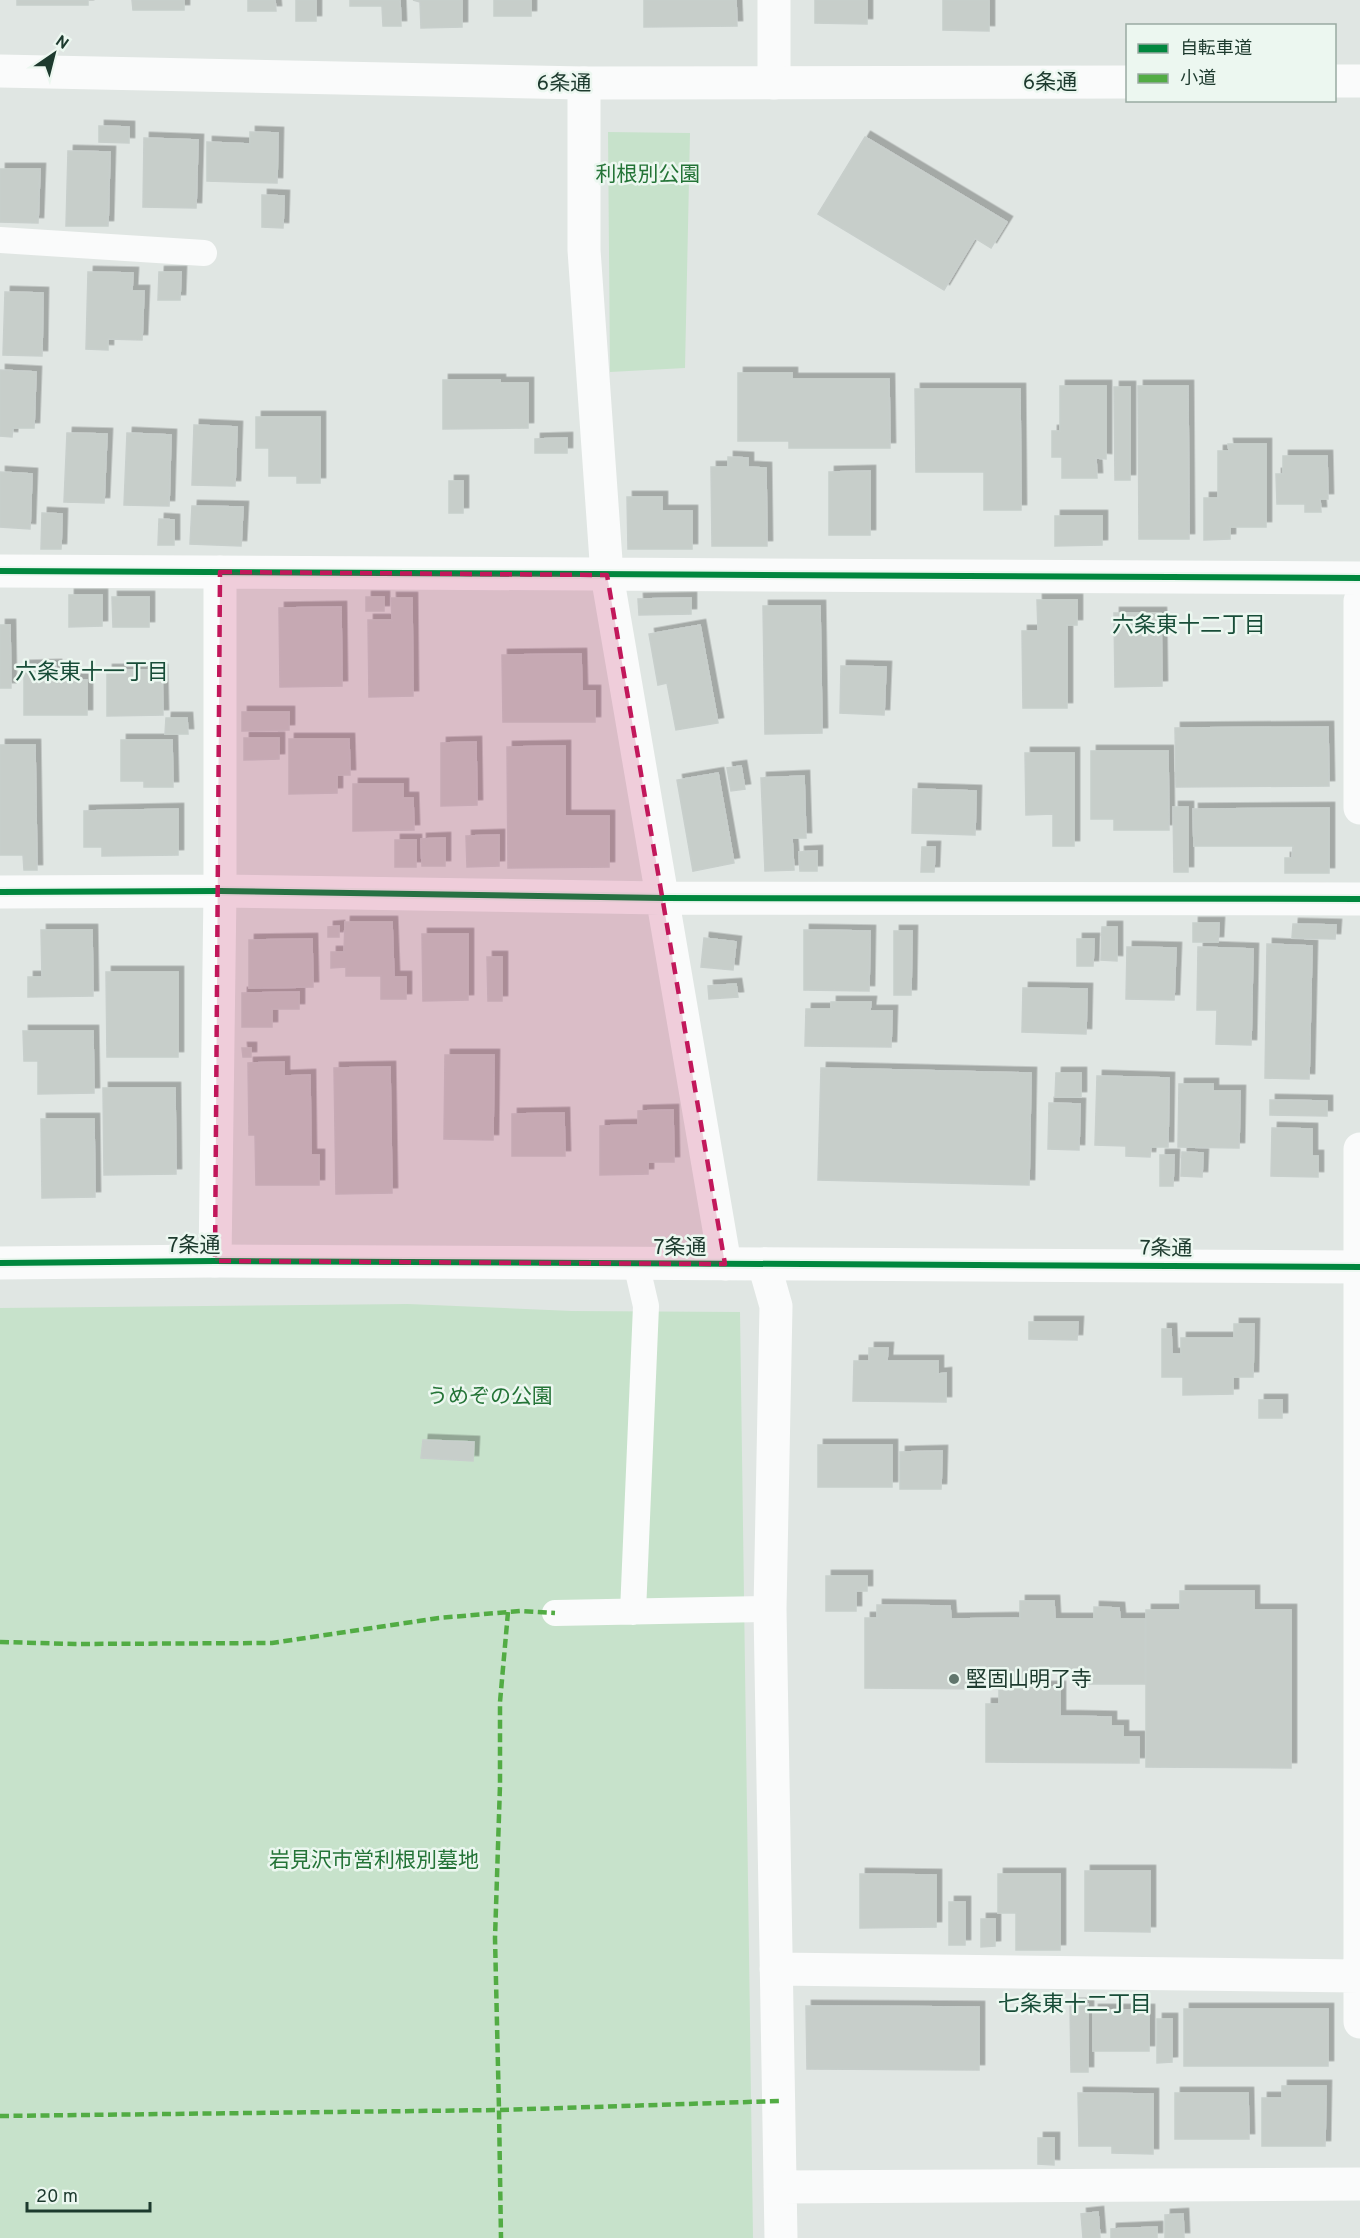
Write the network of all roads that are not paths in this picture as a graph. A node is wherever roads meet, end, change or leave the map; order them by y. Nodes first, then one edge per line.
1 (774, 0) edge
2 (0, 71) edge
3 (1336, 81) edge
4 (1360, 81) edge
5 (1126, 82) edge
6 (584, 83) junction
7 (774, 83) junction
8 (0, 240) edge
9 (204, 253) dead end
10 (0, 571) edge
11 (220, 572) junction
12 (607, 575) junction
13 (1360, 578) edge
14 (1360, 602) edge
15 (1360, 808) edge
16 (220, 891) junction
17 (0, 892) edge
18 (662, 898) junction
19 (1360, 898) edge
20 (1360, 1149) edge
21 (1360, 1260) edge
22 (215, 1261) junction
23 (0, 1263) edge
24 (636, 1263) junction
25 (725, 1264) junction
26 (764, 1264) junction
27 (1360, 1268) edge
28 (770, 1609) junction
29 (633, 1612) junction
30 (555, 1613) dead end
31 (777, 1969) junction
32 (1359, 1976) edge
33 (1360, 2022) edge
34 (1360, 2184) edge
35 (780, 2187) junction
36 (781, 2238) edge

1 - 7 street
2 - 6 street, 6条通
3 - 4 street
5 - 7 street, 6条通
6 - 7 street, 6条通
6 - 12 street
8 - 9 lane
10 - 11 street
11 - 12 street
11 - 16 street
12 - 13 street
12 - 18 street
14 - 15 street
16 - 17 street
16 - 18 street
16 - 22 street
18 - 19 street
18 - 25 street
20 - 21 street
22 - 23 street, 7条通
22 - 24 street, 7条通
24 - 25 street, 7条通
24 - 29 lane
25 - 26 street, 7条通
26 - 27 street, 7条通
26 - 28 street
27 - 32 street
28 - 29 lane
28 - 31 street
29 - 30 lane
31 - 32 street
31 - 35 street
32 - 33 street
34 - 35 street
35 - 36 street

